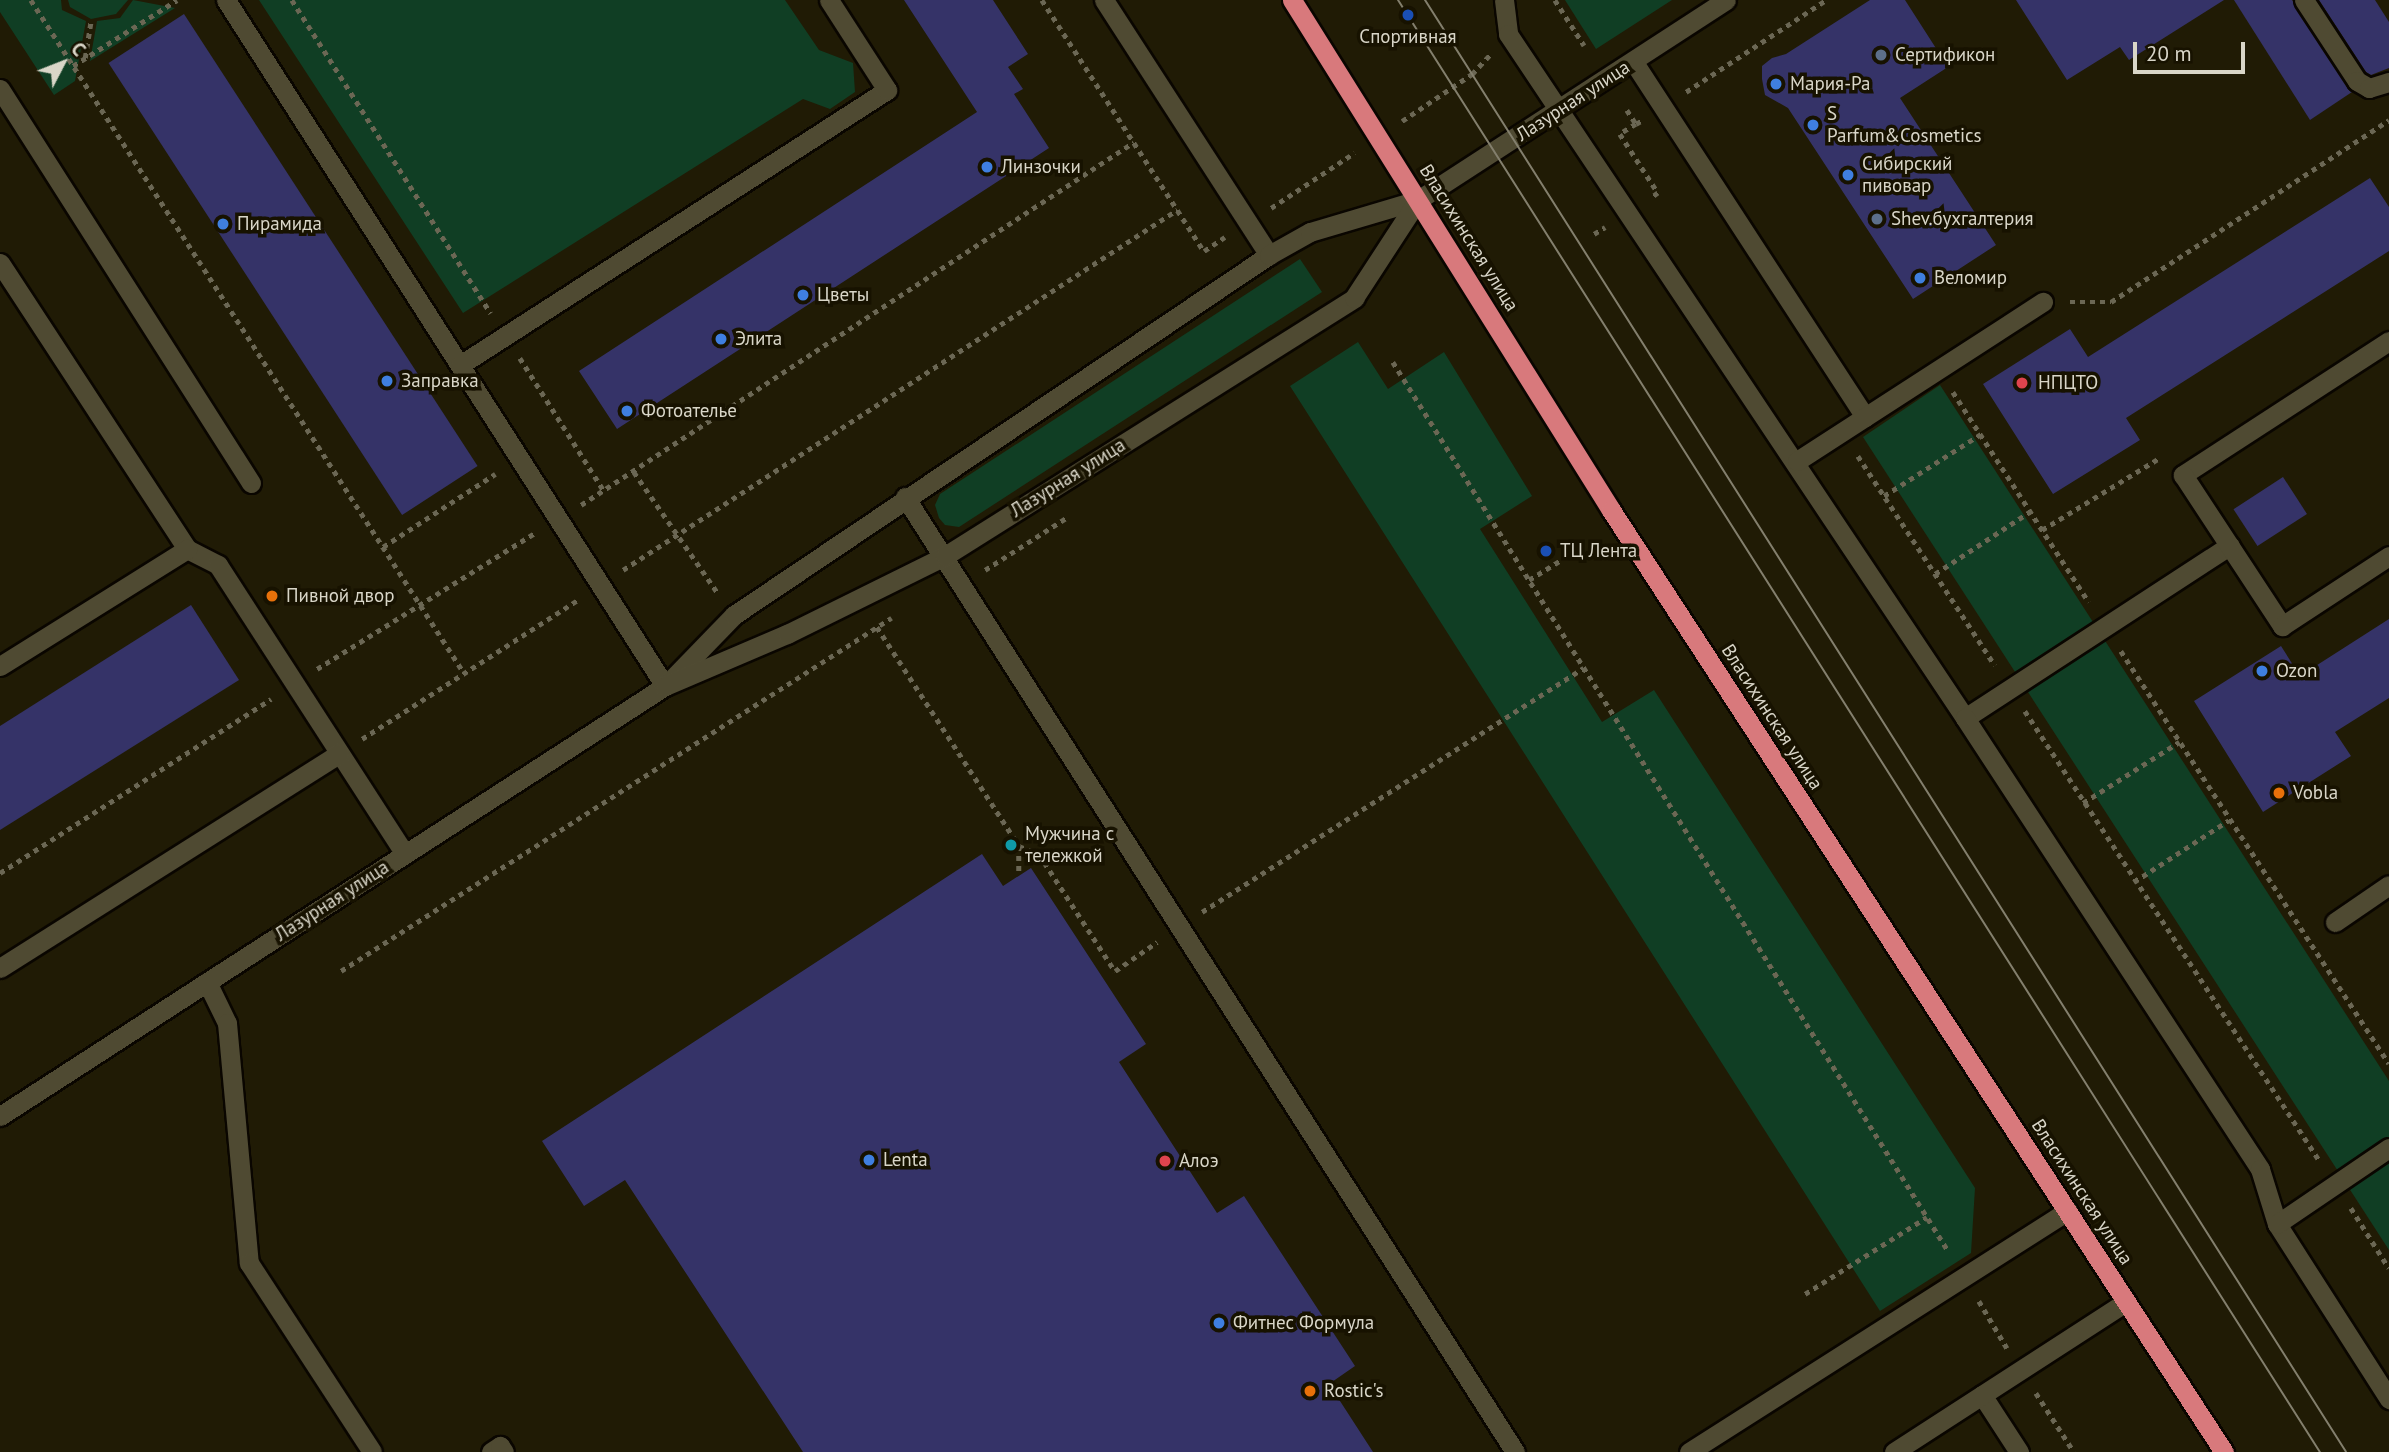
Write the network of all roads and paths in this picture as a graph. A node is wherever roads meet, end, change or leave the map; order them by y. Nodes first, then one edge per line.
1 (31, 0) edge
2 (165, 0) edge
3 (226, 0) edge
4 (292, 0) edge
5 (828, 0) edge
6 (1042, 0) edge
7 (1104, 0) edge
8 (1292, 0) edge
9 (1504, 0) edge
10 (1555, 0) edge
11 (1726, 0) edge
12 (1826, 0) edge
13 (2304, 0) edge
14 (175, 1) edge
15 (91, 19) dead end
16 (1508, 34) junction
17 (1584, 45) dead end
18 (85, 58) junction
19 (1633, 61) junction
20 (73, 66) junction
21 (2389, 82) edge
22 (0, 89) edge
23 (1663, 107) junction
24 (1560, 109) junction
25 (1627, 110) dead end
26 (2389, 120) edge
27 (1378, 137) junction
28 (1418, 200) junction
29 (1177, 210) junction
30 (1247, 222) junction
31 (1269, 255) junction
32 (0, 263) edge
33 (2043, 302) joint
34 (506, 335) junction
35 (2389, 341) edge
36 (1393, 362) dead end
37 (460, 365) junction
38 (1938, 369) junction
39 (1865, 417) junction
40 (1844, 431) junction
41 (1981, 434) junction
42 (1797, 461) junction
43 (502, 470) dead end
44 (634, 472) dead end
45 (251, 483) dead end
46 (604, 491) dead end
47 (1884, 496) junction
48 (905, 497) junction
49 (1079, 509) dead end
50 (2031, 511) junction
51 (678, 536) junction
52 (2230, 545) junction
53 (383, 547) junction
54 (187, 549) junction
55 (945, 556) junction
56 (2389, 556) edge
57 (1561, 560) dead end
58 (1935, 574) junction
59 (1529, 580) junction
60 (601, 584) junction
61 (962, 584) junction
62 (899, 612) dead end
63 (734, 615) junction
64 (2105, 626) junction
65 (877, 627) junction
66 (788, 634) junction
67 (844, 647) junction
68 (0, 666) edge
69 (1584, 668) junction
70 (464, 673) junction
71 (665, 686) junction
72 (2011, 689) junction
73 (1965, 718) junction
74 (2179, 742) junction
75 (339, 754) junction
76 (2083, 803) junction
77 (2229, 820) junction
78 (1018, 846) junction
79 (405, 854) junction
80 (1019, 875) dead end
81 (2134, 882) junction
82 (2389, 885) edge
83 (2335, 922) dead end
84 (1181, 926) junction
85 (0, 968) edge
86 (341, 971) dead end
87 (207, 982) junction
88 (2389, 1064) edge
89 (0, 1116) edge
90 (2389, 1148) edge
91 (2335, 1185) junction
92 (2068, 1211) junction
93 (1927, 1217) junction
94 (2277, 1224) junction
95 (2389, 1268) edge
96 (1964, 1277) junction
97 (1805, 1294) dead end
98 (2126, 1301) junction
99 (1982, 1395) junction
100 (2389, 1399) edge
101 (372, 1452) edge
102 (491, 1452) edge
103 (505, 1452) edge
104 (1515, 1452) edge
105 (1689, 1452) edge
106 (1894, 1452) edge
107 (2019, 1452) edge
108 (2224, 1452) edge

1 - 20 path
2 - 14 path
3 - 37 street
4 - 34 path
5 - 34 street
6 - 29 path
7 - 30 street
8 - 27 highway, Власихинская улица
9 - 16 street
10 - 17 path
11 - 19 street, Лазурная улица
12 - 23 path
13 - 21 street
14 - 18 path
15 - 18 path
16 - 24 street
16 - 27 path
18 - 20 path
19 - 23 street
19 - 24 street, Лазурная улица
20 - 53 path
22 - 45 street
23 - 25 path
23 - 39 street
24 - 28 street, Лазурная улица
24 - 42 street
26 - 33 path
27 - 28 highway, Власихинская улица
27 - 30 path
28 - 31 street, Лазурная улица
28 - 55 street, Лазурная улица
28 - 92 highway, Власихинская улица
29 - 30 path
29 - 51 path
30 - 31 street
31 - 48 street, Лазурная улица
32 - 54 street
33 - 38 street
34 - 37 street
34 - 46 path
35 - 52 street
36 - 59 path
37 - 60 street
38 - 39 street
38 - 41 path
39 - 40 street
40 - 42 street
40 - 47 path
41 - 47 path
41 - 50 path
42 - 73 street
43 - 53 path
44 - 51 path
47 - 58 path
48 - 55 street
48 - 63 street, Лазурная улица
49 - 61 path
50 - 58 path
50 - 64 path
51 - 60 path
51 - 63 path
52 - 56 street
52 - 64 street
53 - 70 path
54 - 68 street
54 - 75 street
55 - 61 street
55 - 66 street, Лазурная улица
57 - 59 path
58 - 72 path
59 - 69 path
60 - 70 path
60 - 71 street
61 - 84 street
62 - 65 path
63 - 71 street, Лазурная улица
64 - 72 street
64 - 74 path
65 - 67 path
65 - 78 path
66 - 67 path
66 - 71 street, Лазурная улица
67 - 86 path
69 - 84 path
69 - 93 path
70 - 75 path
71 - 79 street, Лазурная улица
72 - 73 street
72 - 76 path
73 - 94 street
74 - 76 path
74 - 77 path
75 - 79 street
75 - 85 street
76 - 81 path
77 - 81 path
77 - 88 path
78 - 80 path
78 - 84 path
79 - 87 street, Лазурная улица
81 - 91 path
82 - 83 street
84 - 104 street
87 - 89 street, Лазурная улица
87 - 101 street
90 - 91 street
91 - 94 street
91 - 95 path
92 - 96 street
92 - 98 highway, Власихинская улица
93 - 96 path
93 - 97 path
94 - 100 street
96 - 105 street
98 - 99 street
98 - 108 highway, Власихинская улица
99 - 106 street
99 - 107 street
102 - 103 street

